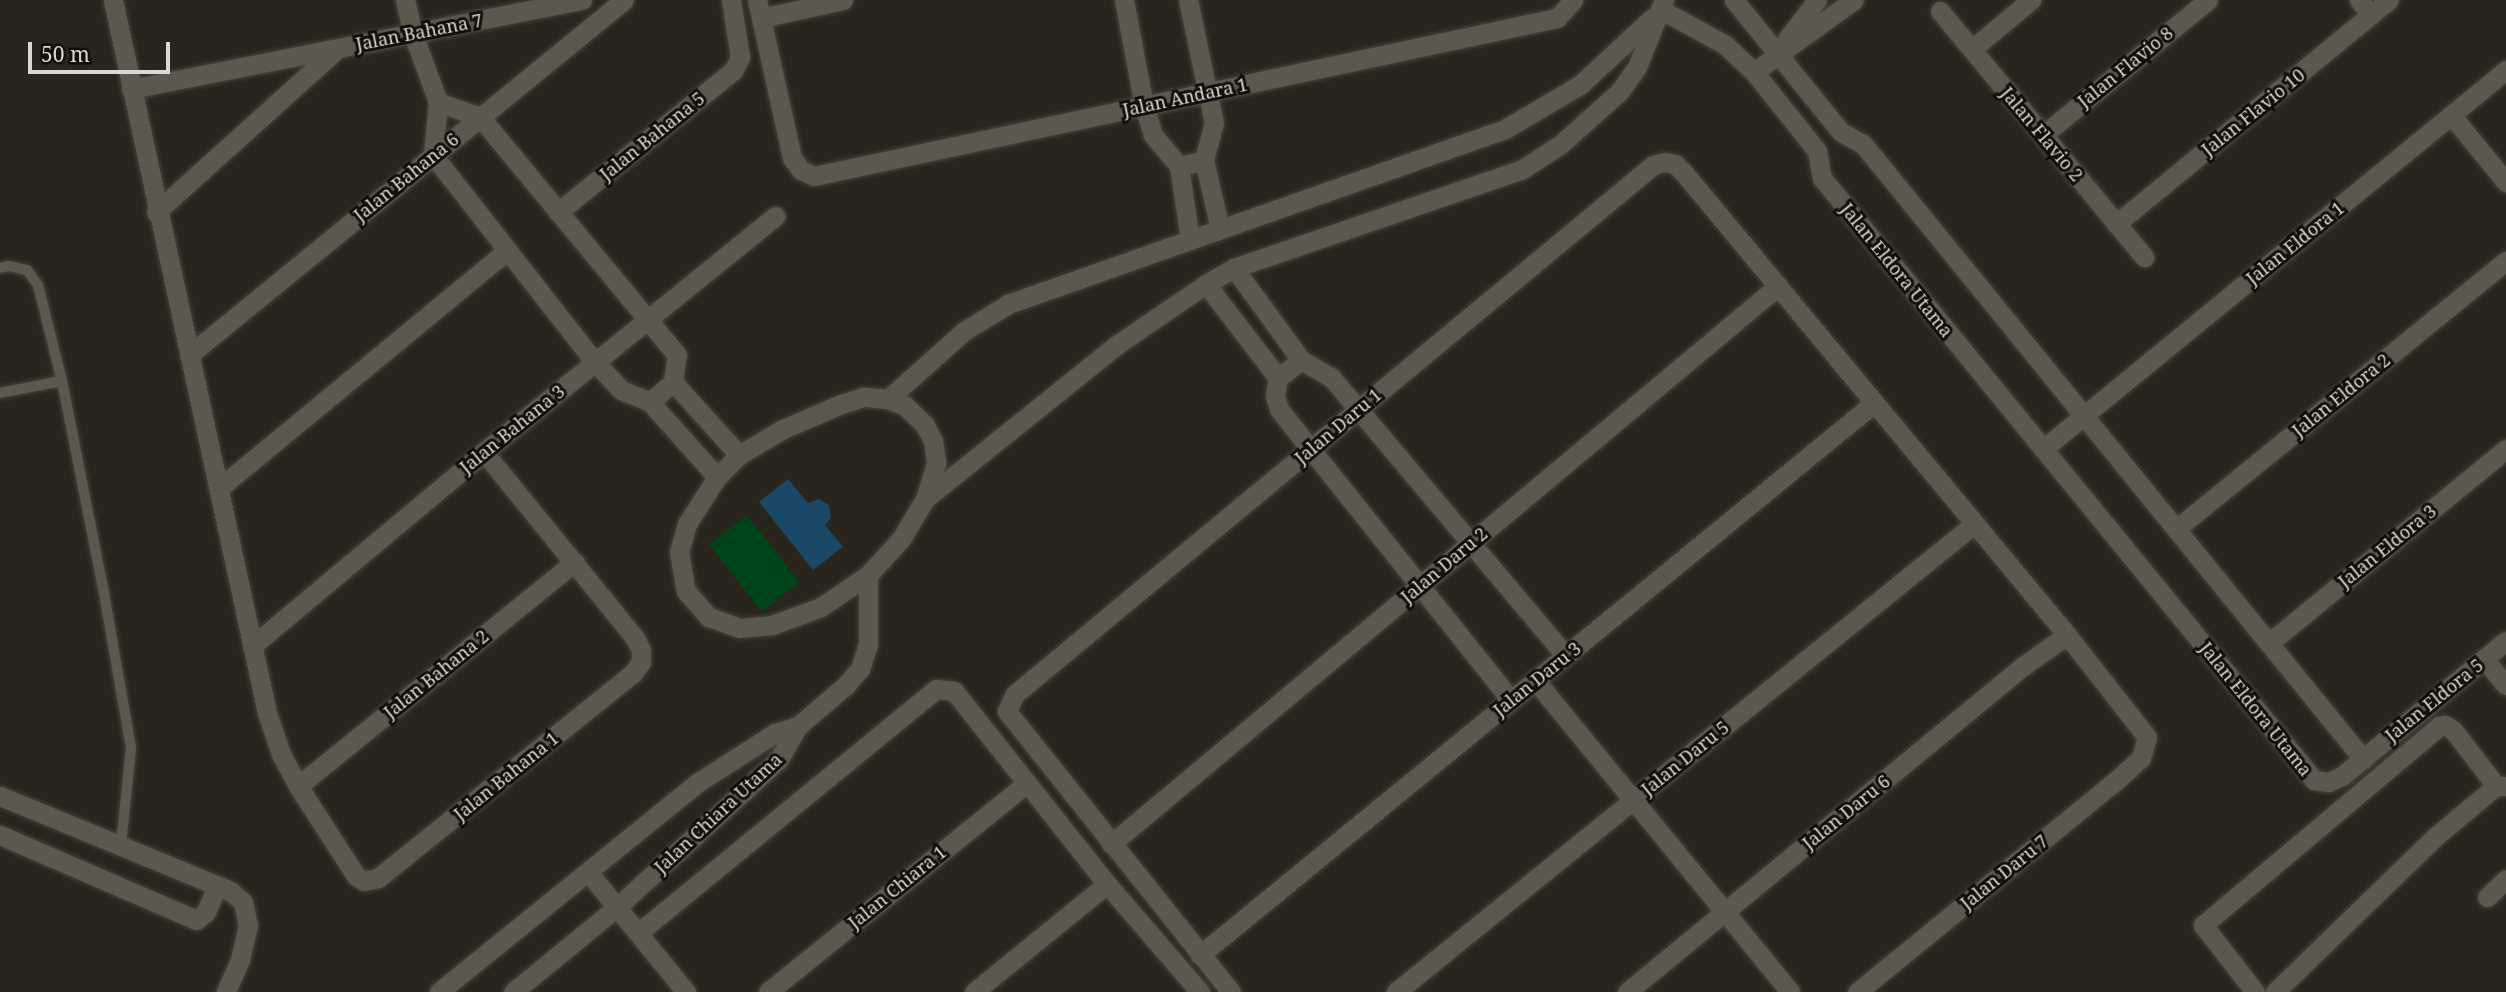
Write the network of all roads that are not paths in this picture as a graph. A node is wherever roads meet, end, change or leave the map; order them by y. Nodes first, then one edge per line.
1 (113, 0) edge
2 (405, 0) edge
3 (582, 0) edge
4 (624, 0) edge
5 (731, 0) edge
6 (843, 0) edge
7 (1124, 0) edge
8 (1188, 0) edge
9 (1573, 0) edge
10 (1734, 0) edge
11 (1817, 0) edge
12 (1854, 0) edge
13 (2031, 0) edge
14 (2208, 0) edge
15 (2389, 0) edge
16 (1662, 5) edge
17 (2365, 7) edge
18 (759, 9) edge
19 (1940, 11) dead end
20 (413, 34) junction
21 (338, 48) junction
22 (1972, 49) junction
23 (1776, 53) junction
24 (2506, 70) edge
25 (1754, 72) junction
26 (131, 89) junction
27 (1208, 92) junction
28 (438, 102) junction
29 (1145, 106) junction
30 (2451, 115) junction
31 (480, 117) junction
32 (1841, 132) junction
33 (2043, 135) junction
34 (1817, 151) junction
35 (433, 155) junction
36 (1205, 160) junction
37 (1179, 166) junction
38 (2506, 183) edge
39 (156, 212) junction
40 (558, 212) junction
41 (775, 216) dead end
42 (2116, 224) junction
43 (1220, 229) junction
44 (1190, 240) junction
45 (508, 250) junction
46 (2144, 257) dead end
47 (2506, 261) edge
48 (0, 268) edge
49 (1234, 268) junction
50 (1206, 284) junction
51 (1778, 286) junction
52 (648, 319) junction
53 (189, 355) junction
54 (1301, 360) junction
55 (596, 362) junction
56 (1278, 378) junction
57 (62, 382) junction
58 (673, 382) junction
59 (0, 393) edge
60 (888, 399) junction
61 (650, 401) junction
62 (1874, 403) junction
63 (1359, 409) junction
64 (2084, 416) junction
65 (1311, 449) junction
66 (2043, 449) junction
67 (2506, 449) edge
68 (484, 452) junction
69 (739, 455) junction
70 (717, 477) junction
71 (219, 488) junction
72 (925, 499) junction
73 (1974, 524) junction
74 (2176, 529) junction
75 (1471, 543) junction
76 (575, 562) junction
77 (868, 575) junction
78 (1420, 585) junction
79 (2067, 635) junction
80 (2506, 641) edge
81 (2269, 643) junction
82 (252, 646) junction
83 (1565, 655) junction
84 (2484, 659) junction
85 (1535, 680) junction
86 (2506, 685) edge
87 (1511, 700) junction
88 (798, 726) junction
89 (2363, 759) junction
90 (723, 766) junction
91 (1027, 783) junction
92 (298, 786) junction
93 (2501, 786) edge
94 (740, 793) junction
95 (0, 796) edge
96 (1633, 800) junction
97 (0, 835) edge
98 (1111, 844) junction
99 (121, 845) junction
100 (589, 873) junction
101 (2506, 879) edge
102 (1107, 884) junction
103 (224, 888) junction
104 (2487, 897) dead end
105 (617, 907) junction
106 (1725, 912) junction
107 (638, 933) junction
108 (1200, 955) junction
109 (1193, 990) edge
110 (226, 992) edge
111 (439, 992) edge
112 (513, 992) edge
113 (686, 992) edge
114 (768, 992) edge
115 (974, 992) edge
116 (1231, 992) edge
117 (1396, 992) edge
118 (1627, 992) edge
119 (1790, 992) edge
120 (1857, 992) edge
121 (2255, 992) edge
122 (2275, 992) edge

1 - 26 street
2 - 20 street
3 - 20 street, Jalan Bahana 7
4 - 31 street, Jalan Bahana 6
5 - 40 street, Jalan Bahana 5
6 - 18 street
7 - 29 street
8 - 27 street
9 - 27 street, Jalan Andara 1
10 - 23 street
11 - 23 street
12 - 23 street
13 - 22 street
14 - 33 street, Jalan Flavio 8
15 - 17 street, Jalan Flavio 10
16 - 25 street
16 - 43 street
16 - 49 street
17 - 42 street, Jalan Flavio 10
18 - 29 street, Jalan Andara 1
19 - 22 street, Jalan Flavio 2
20 - 21 street, Jalan Bahana 7
20 - 28 street
21 - 26 street, Jalan Bahana 7
21 - 39 street, Jalan Bahana 7
22 - 33 street, Jalan Flavio 2
23 - 25 street
23 - 32 street
24 - 30 street, Jalan Eldora 1
25 - 34 street
26 - 39 street
27 - 29 street, Jalan Andara 1
27 - 36 street
28 - 31 street
28 - 35 street
29 - 37 street
30 - 38 street
30 - 64 street, Jalan Eldora 1
31 - 35 street, Jalan Bahana 6
31 - 40 street
32 - 34 street
32 - 64 street
33 - 42 street, Jalan Flavio 2
34 - 66 street, Jalan Eldora Utama
35 - 45 street
35 - 53 street, Jalan Bahana 6
36 - 37 street
36 - 43 street
37 - 44 street
39 - 53 street
40 - 52 street
41 - 52 street, Jalan Bahana 3
42 - 46 street, Jalan Flavio 2
43 - 44 street
44 - 60 street
45 - 55 street
45 - 71 street
47 - 74 street, Jalan Eldora 2
48 - 57 lane
49 - 50 street
49 - 54 street
50 - 56 street
50 - 72 street
51 - 62 street
51 - 63 street, Jalan Daru 1
51 - 75 street, Jalan Daru 2
52 - 55 street, Jalan Bahana 3
52 - 58 street
53 - 71 street
54 - 56 street
54 - 63 street
55 - 61 street
55 - 68 street, Jalan Bahana 3
56 - 65 street
57 - 59 lane
57 - 99 lane
58 - 61 street
58 - 69 street
60 - 69 street
60 - 72 street
61 - 70 street
62 - 73 street
62 - 83 street, Jalan Daru 3
63 - 65 street, Jalan Daru 1
63 - 75 street
64 - 66 street, Jalan Eldora 1
64 - 74 street
65 - 78 street
65 - 98 street, Jalan Daru 1
66 - 89 street, Jalan Eldora Utama
67 - 81 street, Jalan Eldora 3
68 - 76 street
68 - 82 street, Jalan Bahana 3
69 - 70 street
70 - 77 street
71 - 82 street
72 - 77 street
73 - 79 street
73 - 96 street, Jalan Daru 5
74 - 81 street
75 - 78 street, Jalan Daru 2
75 - 83 street
76 - 92 street, Jalan Bahana 2
76 - 92 street, Jalan Bahana 1
77 - 88 street
78 - 87 street
78 - 98 street, Jalan Daru 2
79 - 106 street, Jalan Daru 6
79 - 120 street, Jalan Daru 7
80 - 84 street, Jalan Eldora 5
81 - 89 street
82 - 92 street
83 - 85 street, Jalan Daru 3
84 - 86 street
84 - 89 street, Jalan Eldora 5
85 - 87 street, Jalan Daru 3
85 - 96 street
87 - 108 street, Jalan Daru 3
88 - 90 street, Jalan Chiara Utama
88 - 94 street, Jalan Chiara Utama
90 - 94 street
90 - 100 street, Jalan Chiara Utama
91 - 102 street
91 - 107 street, Jalan Chiara Utama
91 - 114 street, Jalan Chiara 1
93 - 121 street
93 - 122 street
94 - 105 street, Jalan Chiara Utama
95 - 99 street
96 - 106 street
96 - 117 street, Jalan Daru 5
97 - 103 street
98 - 108 street
99 - 103 street
100 - 105 street
100 - 111 street, Jalan Chiara Utama
101 - 104 street
102 - 109 street
102 - 115 street
103 - 110 street
105 - 107 street
105 - 112 street, Jalan Chiara Utama
106 - 118 street, Jalan Daru 6
106 - 119 street
107 - 113 street
108 - 116 street

